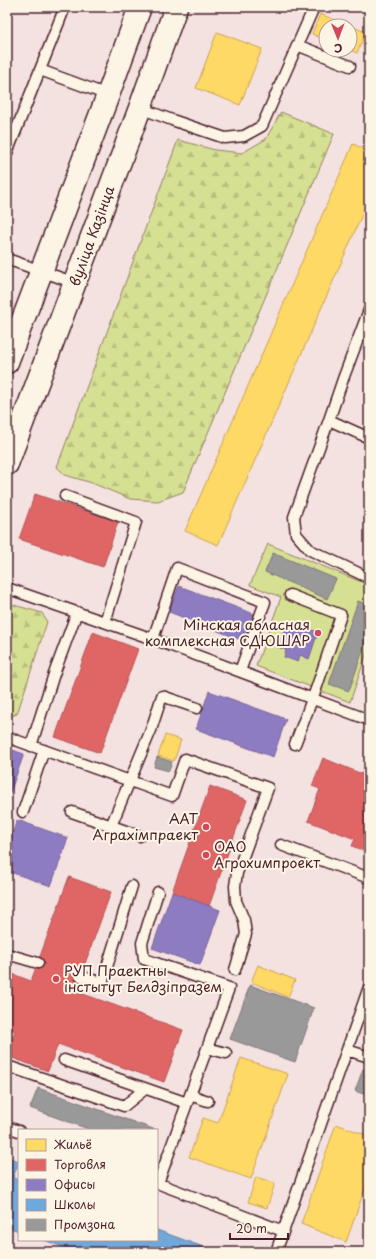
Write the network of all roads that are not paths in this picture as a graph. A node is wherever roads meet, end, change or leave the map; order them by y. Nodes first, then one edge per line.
1 (140, 7) edge
2 (176, 7) edge
3 (314, 7) edge
4 (63, 12) dead end
5 (298, 45) junction
6 (350, 66) dead end
7 (40, 70) junction
8 (108, 95) junction
9 (140, 108) junction
10 (7, 153) edge
11 (7, 259) edge
12 (41, 272) junction
13 (75, 283) junction
14 (369, 310) edge
15 (7, 362) edge
16 (329, 420) junction
17 (369, 438) edge
18 (7, 464) edge
19 (65, 496) dead end
20 (369, 578) edge
21 (7, 588) edge
22 (290, 595) dead end
23 (77, 612) junction
24 (104, 622) junction
25 (153, 639) junction
26 (240, 671) junction
27 (312, 699) junction
28 (197, 708) dead end
29 (369, 720) edge
30 (7, 737) edge
31 (295, 744) dead end
32 (31, 746) junction
33 (44, 750) junction
34 (129, 780) junction
35 (23, 812) dead end
36 (72, 812) dead end
37 (111, 826) junction
38 (140, 836) dead end
39 (281, 845) dead end
40 (369, 878) edge
41 (132, 886) dead end
42 (158, 892) dead end
43 (7, 954) edge
44 (38, 963) dead end
45 (235, 970) dead end
46 (80, 976) dead end
47 (369, 987) edge
48 (207, 1048) junction
49 (347, 1050) junction
50 (226, 1053) dead end
51 (369, 1057) edge
52 (64, 1060) dead end
53 (7, 1066) edge
54 (145, 1089) junction
55 (188, 1099) junction
56 (208, 1101) dead end
57 (7, 1127) edge
58 (18, 1131) edge
59 (158, 1180) edge
60 (158, 1183) edge
61 (284, 1230) junction
62 (276, 1252) edge

1 - 8 main road
2 - 9 main road, вуліца Казінца
3 - 5 lane
4 - 7 lane
5 - 6 lane
5 - 9 lane
7 - 8 lane
7 - 10 lane
8 - 12 main road
9 - 13 main road, вуліца Казінца
11 - 12 lane
12 - 13 lane
12 - 15 main road
13 - 18 main road, вуліца Казінца
14 - 16 lane
16 - 17 lane
16 - 20 lane
19 - 24 lane
21 - 23 lane
22 - 27 lane
23 - 24 lane
23 - 32 lane
24 - 25 lane
25 - 26 lane
25 - 26 lane
26 - 27 lane
27 - 29 lane
27 - 31 lane
28 - 34 lane
30 - 32 lane
32 - 33 lane
33 - 34 lane
33 - 35 lane
34 - 37 lane
34 - 45 lane
36 - 37 lane
37 - 38 lane
39 - 40 lane
41 - 46 lane
42 - 48 lane
43 - 44 lane
47 - 49 lane
48 - 50 lane
48 - 55 lane
49 - 51 lane
49 - 61 lane
52 - 54 lane
53 - 54 lane
54 - 55 lane
55 - 56 lane
55 - 59 lane
57 - 58 lane
60 - 61 lane
61 - 62 lane

